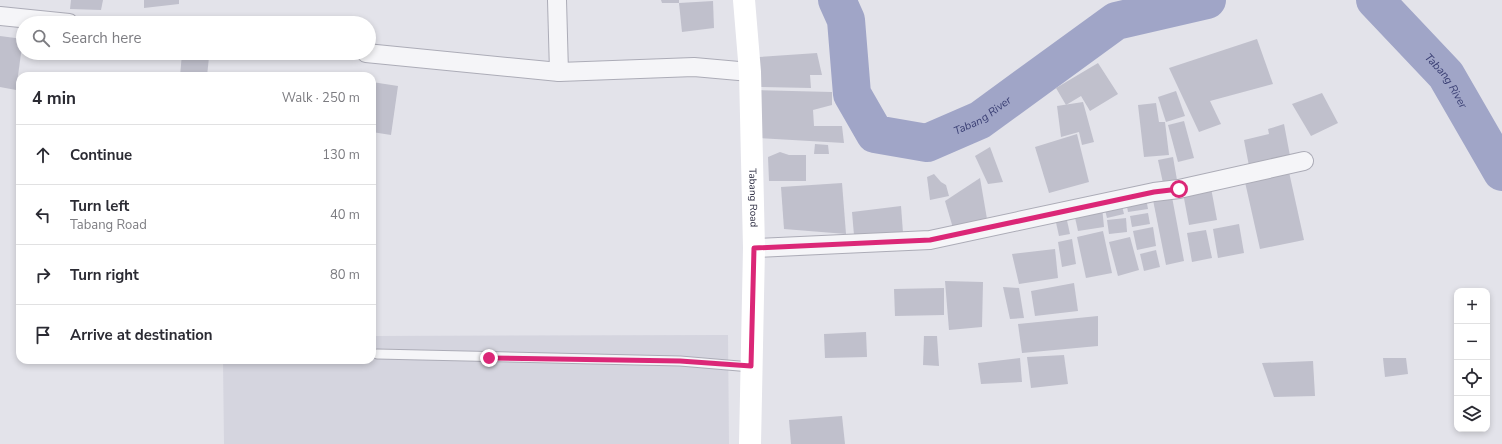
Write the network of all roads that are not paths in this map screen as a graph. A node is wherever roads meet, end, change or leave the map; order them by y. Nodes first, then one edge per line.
1 (557, 0) edge
2 (744, 0) edge
3 (0, 16) edge
4 (16, 18) edge
5 (376, 54) edge
6 (560, 72) junction
7 (750, 72) junction
8 (1304, 161) dead end
9 (754, 248) junction
10 (377, 354) dead end
11 (751, 366) junction
12 (750, 444) edge

1 - 6 street
2 - 7 main road, Tabang Road
3 - 4 street
5 - 6 street
6 - 7 street
7 - 9 main road, Tabang Road
8 - 9 street
9 - 11 main road, Tabang Road
10 - 11 lane
11 - 12 main road, Tabang Road

